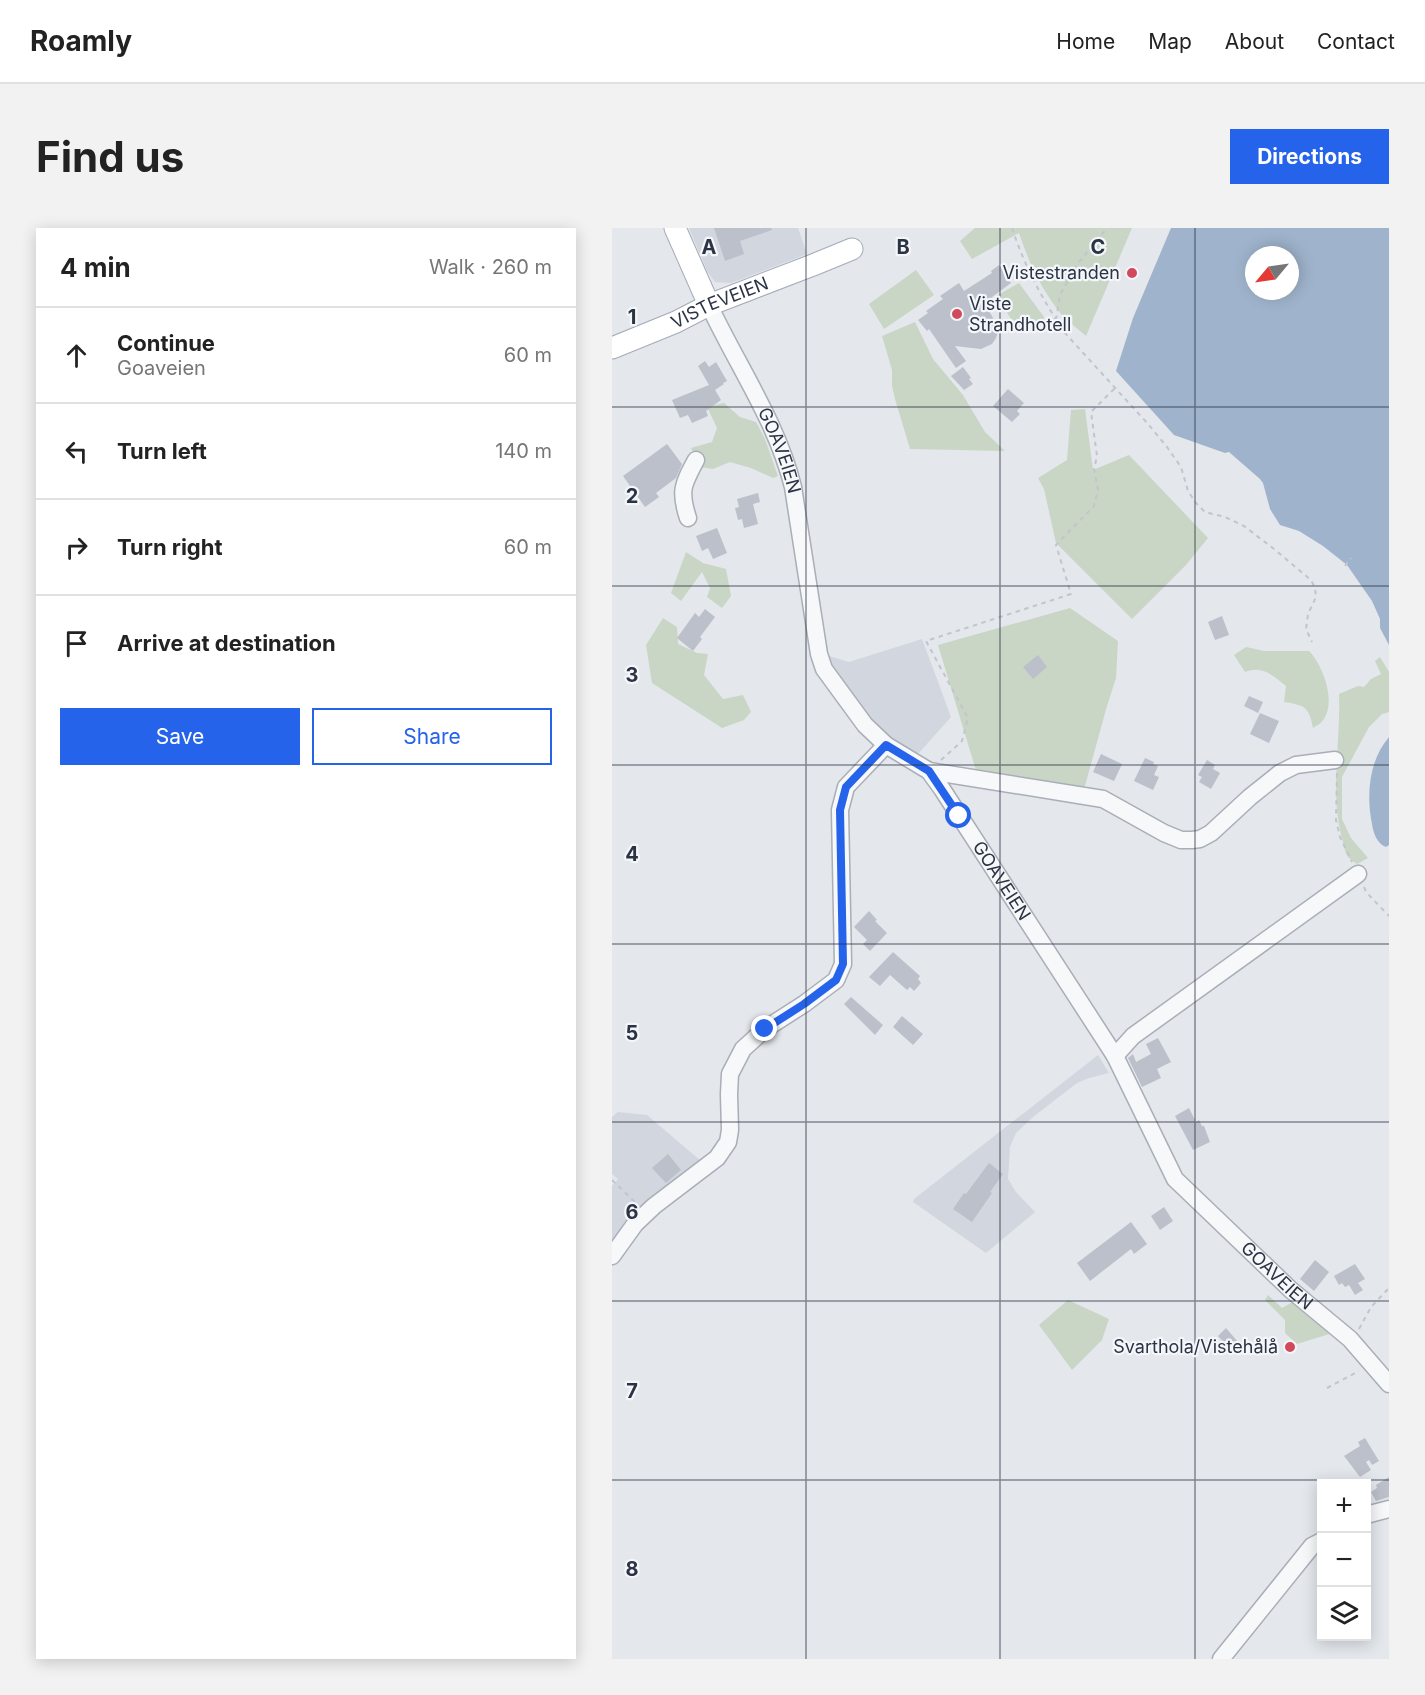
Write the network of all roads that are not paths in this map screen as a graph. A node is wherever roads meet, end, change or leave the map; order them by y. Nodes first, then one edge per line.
1 (675, 228) edge
2 (852, 249) dead end
3 (709, 305) junction
4 (612, 348) edge
5 (696, 460) dead end
6 (687, 518) dead end
7 (886, 745) junction
8 (1335, 760) road end
9 (929, 771) junction
10 (1358, 874) road end
11 (1115, 1056) junction
12 (612, 1256) edge
13 (1389, 1384) edge
14 (1389, 1509) edge
15 (1371, 1514) edge
16 (1317, 1544) edge
17 (1221, 1659) edge

1 - 3 main road, GOAVEIEN
2 - 3 main road, VISTEVEIEN
3 - 4 main road, VISTEVEIEN
3 - 7 street, GOAVEIEN
5 - 6 street
7 - 9 street, GOAVEIEN
7 - 12 street
8 - 9 street
9 - 11 street, GOAVEIEN
10 - 11 street
11 - 13 street, GOAVEIEN
14 - 15 street
16 - 17 street

